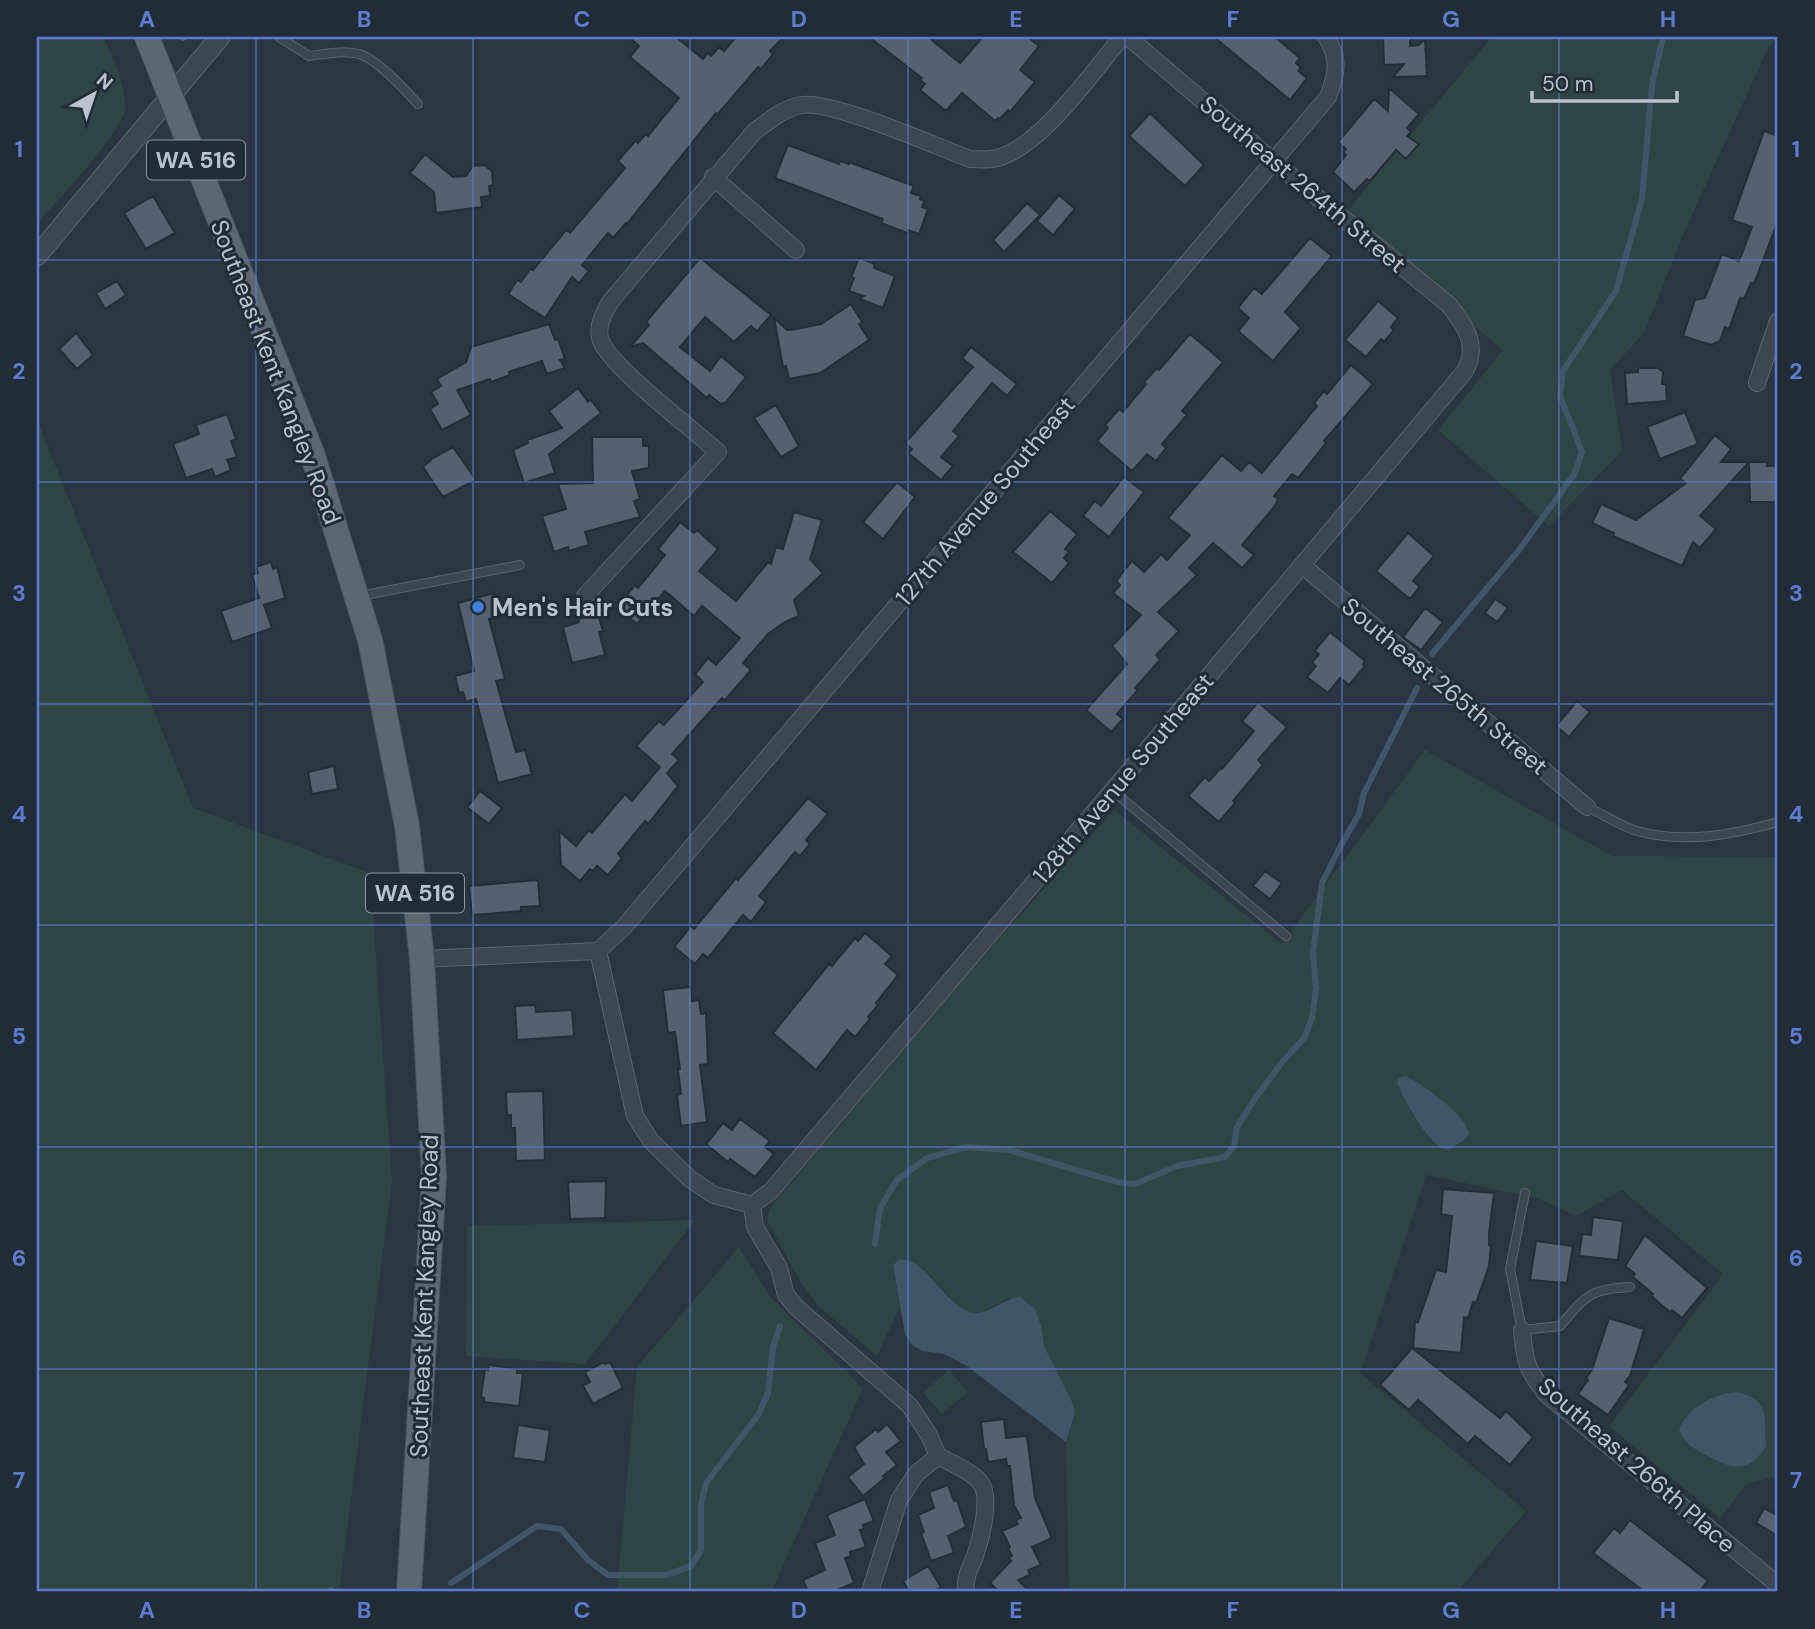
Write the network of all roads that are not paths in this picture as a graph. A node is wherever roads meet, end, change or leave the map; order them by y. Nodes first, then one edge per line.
1 (147, 37) edge
2 (220, 37) edge
3 (279, 37) edge
4 (1122, 37) edge
5 (1128, 37) edge
6 (1326, 37) edge
7 (170, 96) junction
8 (418, 104) dead end
9 (1273, 161) junction
10 (713, 177) junction
11 (796, 250) dead end
12 (37, 256) edge
13 (1778, 321) edge
14 (1470, 338) joint
15 (1757, 383) dead end
16 (520, 565) dead end
17 (1303, 565) junction
18 (357, 596) junction
19 (585, 596) dead end
20 (1112, 790) junction
21 (1587, 807) joint
22 (1778, 822) edge
23 (1286, 936) dead end
24 (598, 951) junction
25 (422, 959) junction
26 (1525, 1193) dead end
27 (752, 1205) junction
28 (1630, 1287) dead end
29 (1522, 1330) junction
30 (938, 1456) junction
31 (1778, 1585) edge
32 (409, 1592) edge
33 (870, 1592) edge
34 (966, 1592) edge

1 - 7 main road, Southeast Kent Kangley Road / WA 516
2 - 7 street
3 - 8 lane
4 - 10 street
5 - 9 street, Southeast 264th Street
6 - 9 street, 127th Avenue Southeast
7 - 12 street
7 - 18 main road, Southeast Kent Kangley Road / WA 516
9 - 14 street, Southeast 264th Street
9 - 24 street, 127th Avenue Southeast
10 - 11 street
10 - 19 street
13 - 15 street
14 - 17 street, 128th Avenue Southeast
16 - 18 lane
17 - 20 street, 128th Avenue Southeast
17 - 21 street, Southeast 265th Street
18 - 25 main road, Southeast Kent Kangley Road / WA 516
20 - 23 lane
20 - 27 street, 128th Avenue Southeast
21 - 22 lane
24 - 25 street
24 - 27 street
25 - 32 main road, Southeast Kent Kangley Road / WA 516
26 - 29 lane
27 - 30 street
28 - 29 lane
29 - 31 street, Southeast 266th Place
30 - 33 street
30 - 34 street

